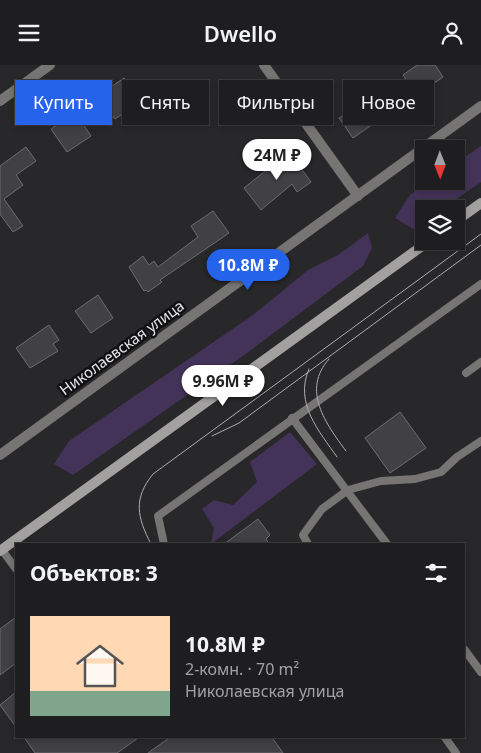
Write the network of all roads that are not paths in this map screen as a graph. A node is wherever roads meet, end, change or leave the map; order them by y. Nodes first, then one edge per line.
1 (50, 65) edge
2 (264, 65) edge
3 (0, 101) edge
4 (481, 107) edge
5 (358, 196) junction
6 (481, 203) edge
7 (465, 215) edge
8 (417, 250) edge
9 (480, 287) edge
10 (481, 362) edge
11 (466, 373) dead end
12 (292, 419) junction
13 (481, 441) edge
14 (0, 455) edge
15 (348, 490) junction
16 (164, 543) edge
17 (307, 543) edge
18 (386, 543) edge
19 (1, 550) edge
20 (15, 568) edge
21 (465, 650) edge
22 (481, 672) edge
23 (445, 738) edge
24 (456, 753) edge

1 - 3 street
2 - 5 street
4 - 5 street, Николаевская улица
5 - 14 street, Николаевская улица
6 - 7 main road
8 - 19 main road
9 - 12 lane
10 - 11 lane
12 - 15 lane
12 - 16 lane
13 - 15 lane
15 - 17 lane
15 - 18 lane
19 - 20 lane
21 - 22 lane
23 - 24 lane

